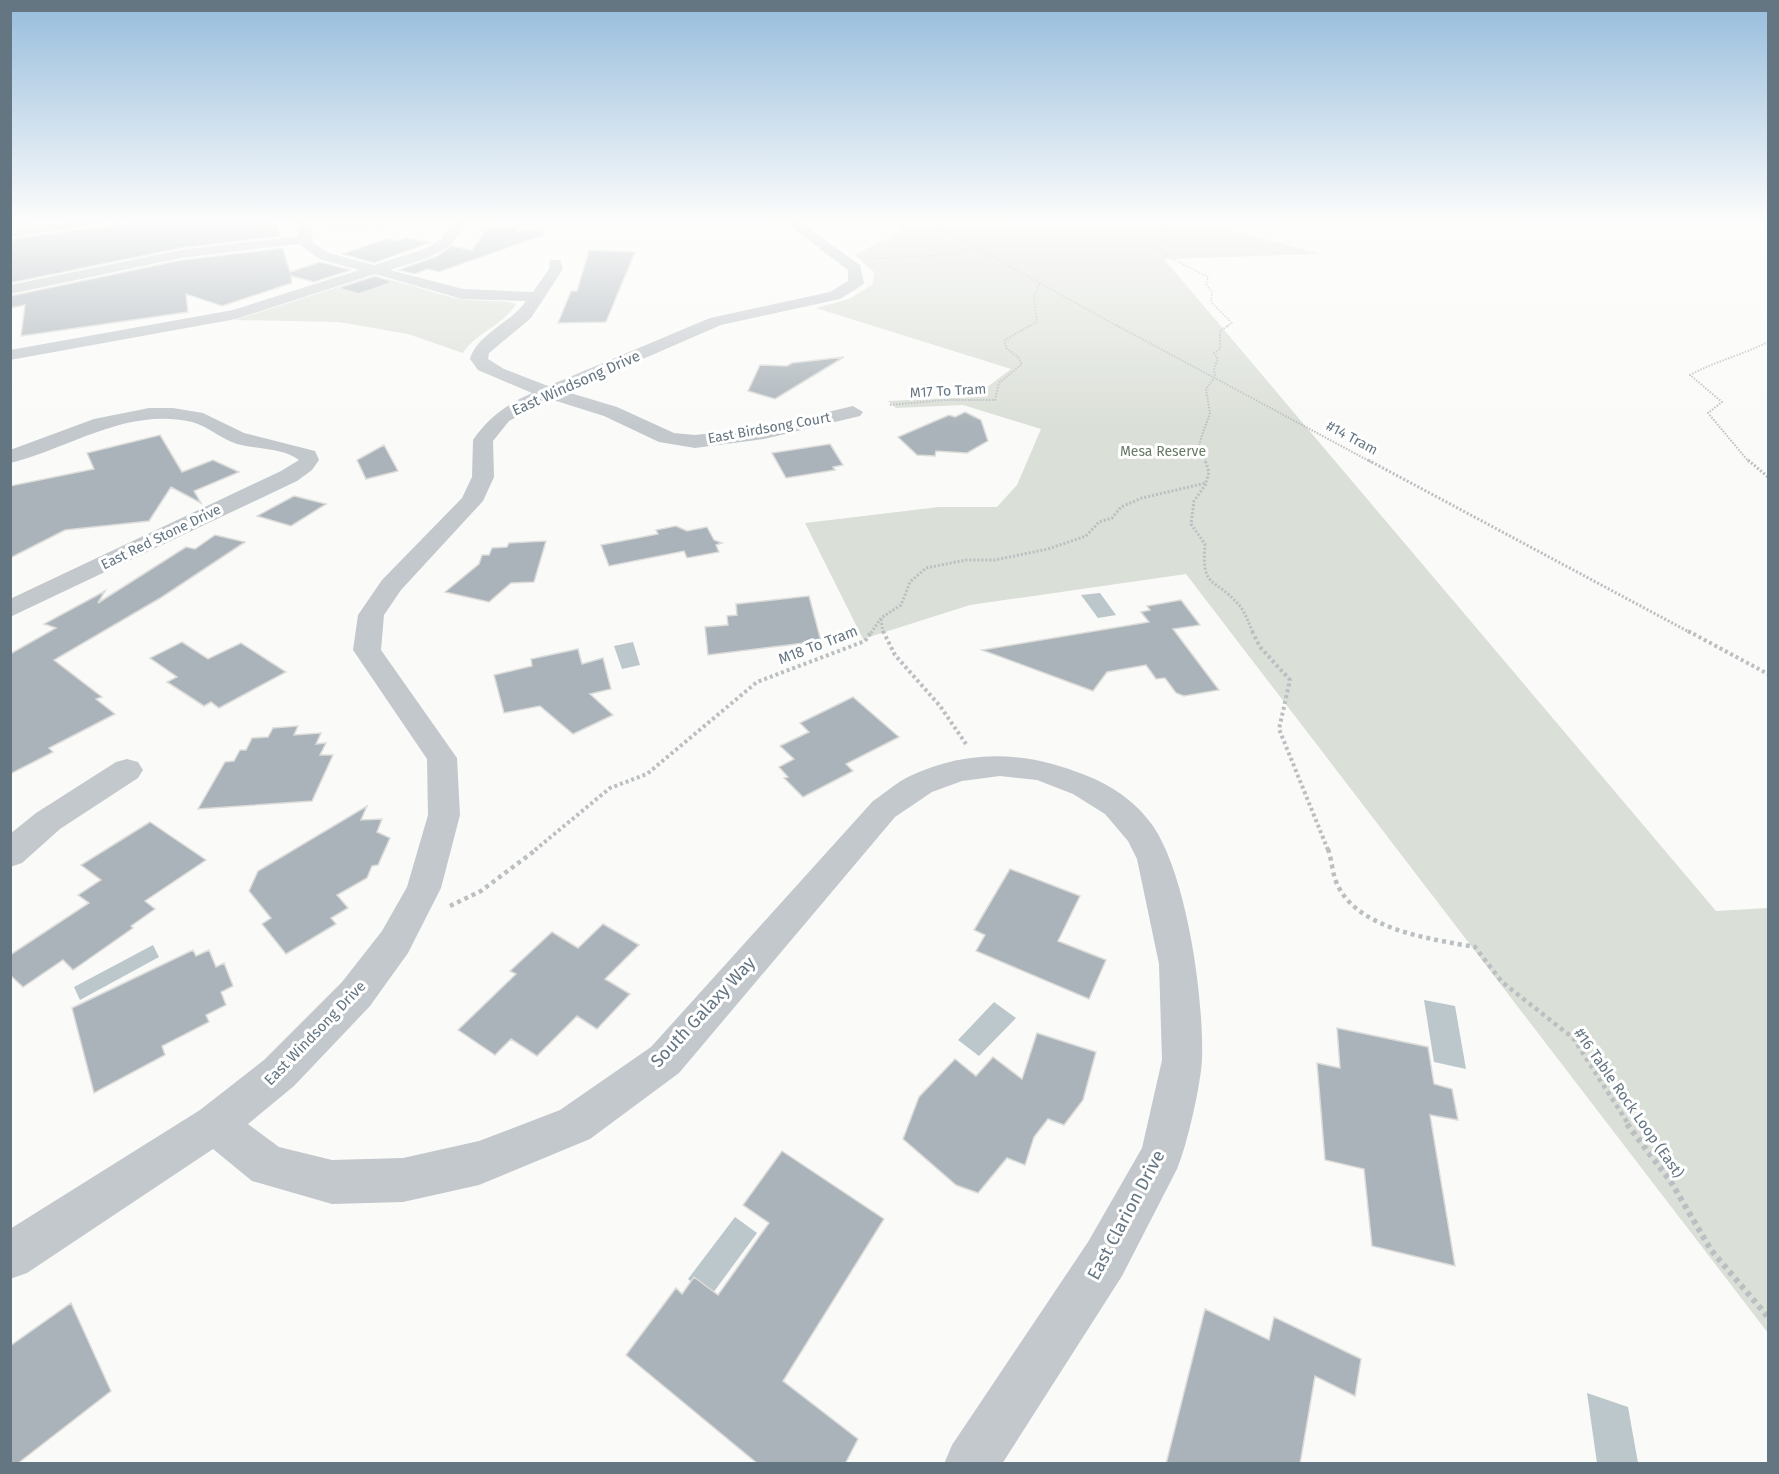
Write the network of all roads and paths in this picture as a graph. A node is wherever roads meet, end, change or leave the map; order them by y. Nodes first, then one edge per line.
1 (316, 289) edge
2 (443, 289) edge
3 (543, 289) edge
4 (847, 289) edge
5 (1038, 289) edge
6 (1049, 289) edge
7 (1209, 289) edge
8 (538, 297) junction
9 (1768, 342) edge
10 (10, 355) edge
11 (1215, 377) junction
12 (550, 392) junction
13 (890, 405) dead end
14 (853, 412) dead end
15 (10, 457) edge
16 (1768, 477) edge
17 (1206, 483) junction
18 (10, 609) edge
19 (881, 618) junction
20 (1768, 674) edge
21 (968, 748) dead end
22 (127, 770) dead end
23 (1084, 786) joint
24 (10, 854) edge
25 (450, 906) dead end
26 (215, 1124) junction
27 (10, 1256) edge
28 (1768, 1317) edge
29 (971, 1464) edge

1 - 10 street
2 - 8 street
3 - 8 street
4 - 12 street, East Windsong Drive
5 - 13 path, M17 To Tram
6 - 11 path, #14 Tram
7 - 11 path
8 - 12 street, East Birdsong Court
9 - 16 path
11 - 17 path
11 - 20 path, #14 Tram
12 - 14 street, East Birdsong Court
12 - 26 street, East Windsong Drive
15 - 18 street, East Red Stone Drive
17 - 19 path, M18 To Tram
17 - 28 path, #16 Table Rock Loop (East)
19 - 21 path
19 - 25 path, M18 To Tram
22 - 24 street
23 - 26 street, South Galaxy Way
23 - 29 street, East Clarion Drive
26 - 27 street, East Windsong Drive

